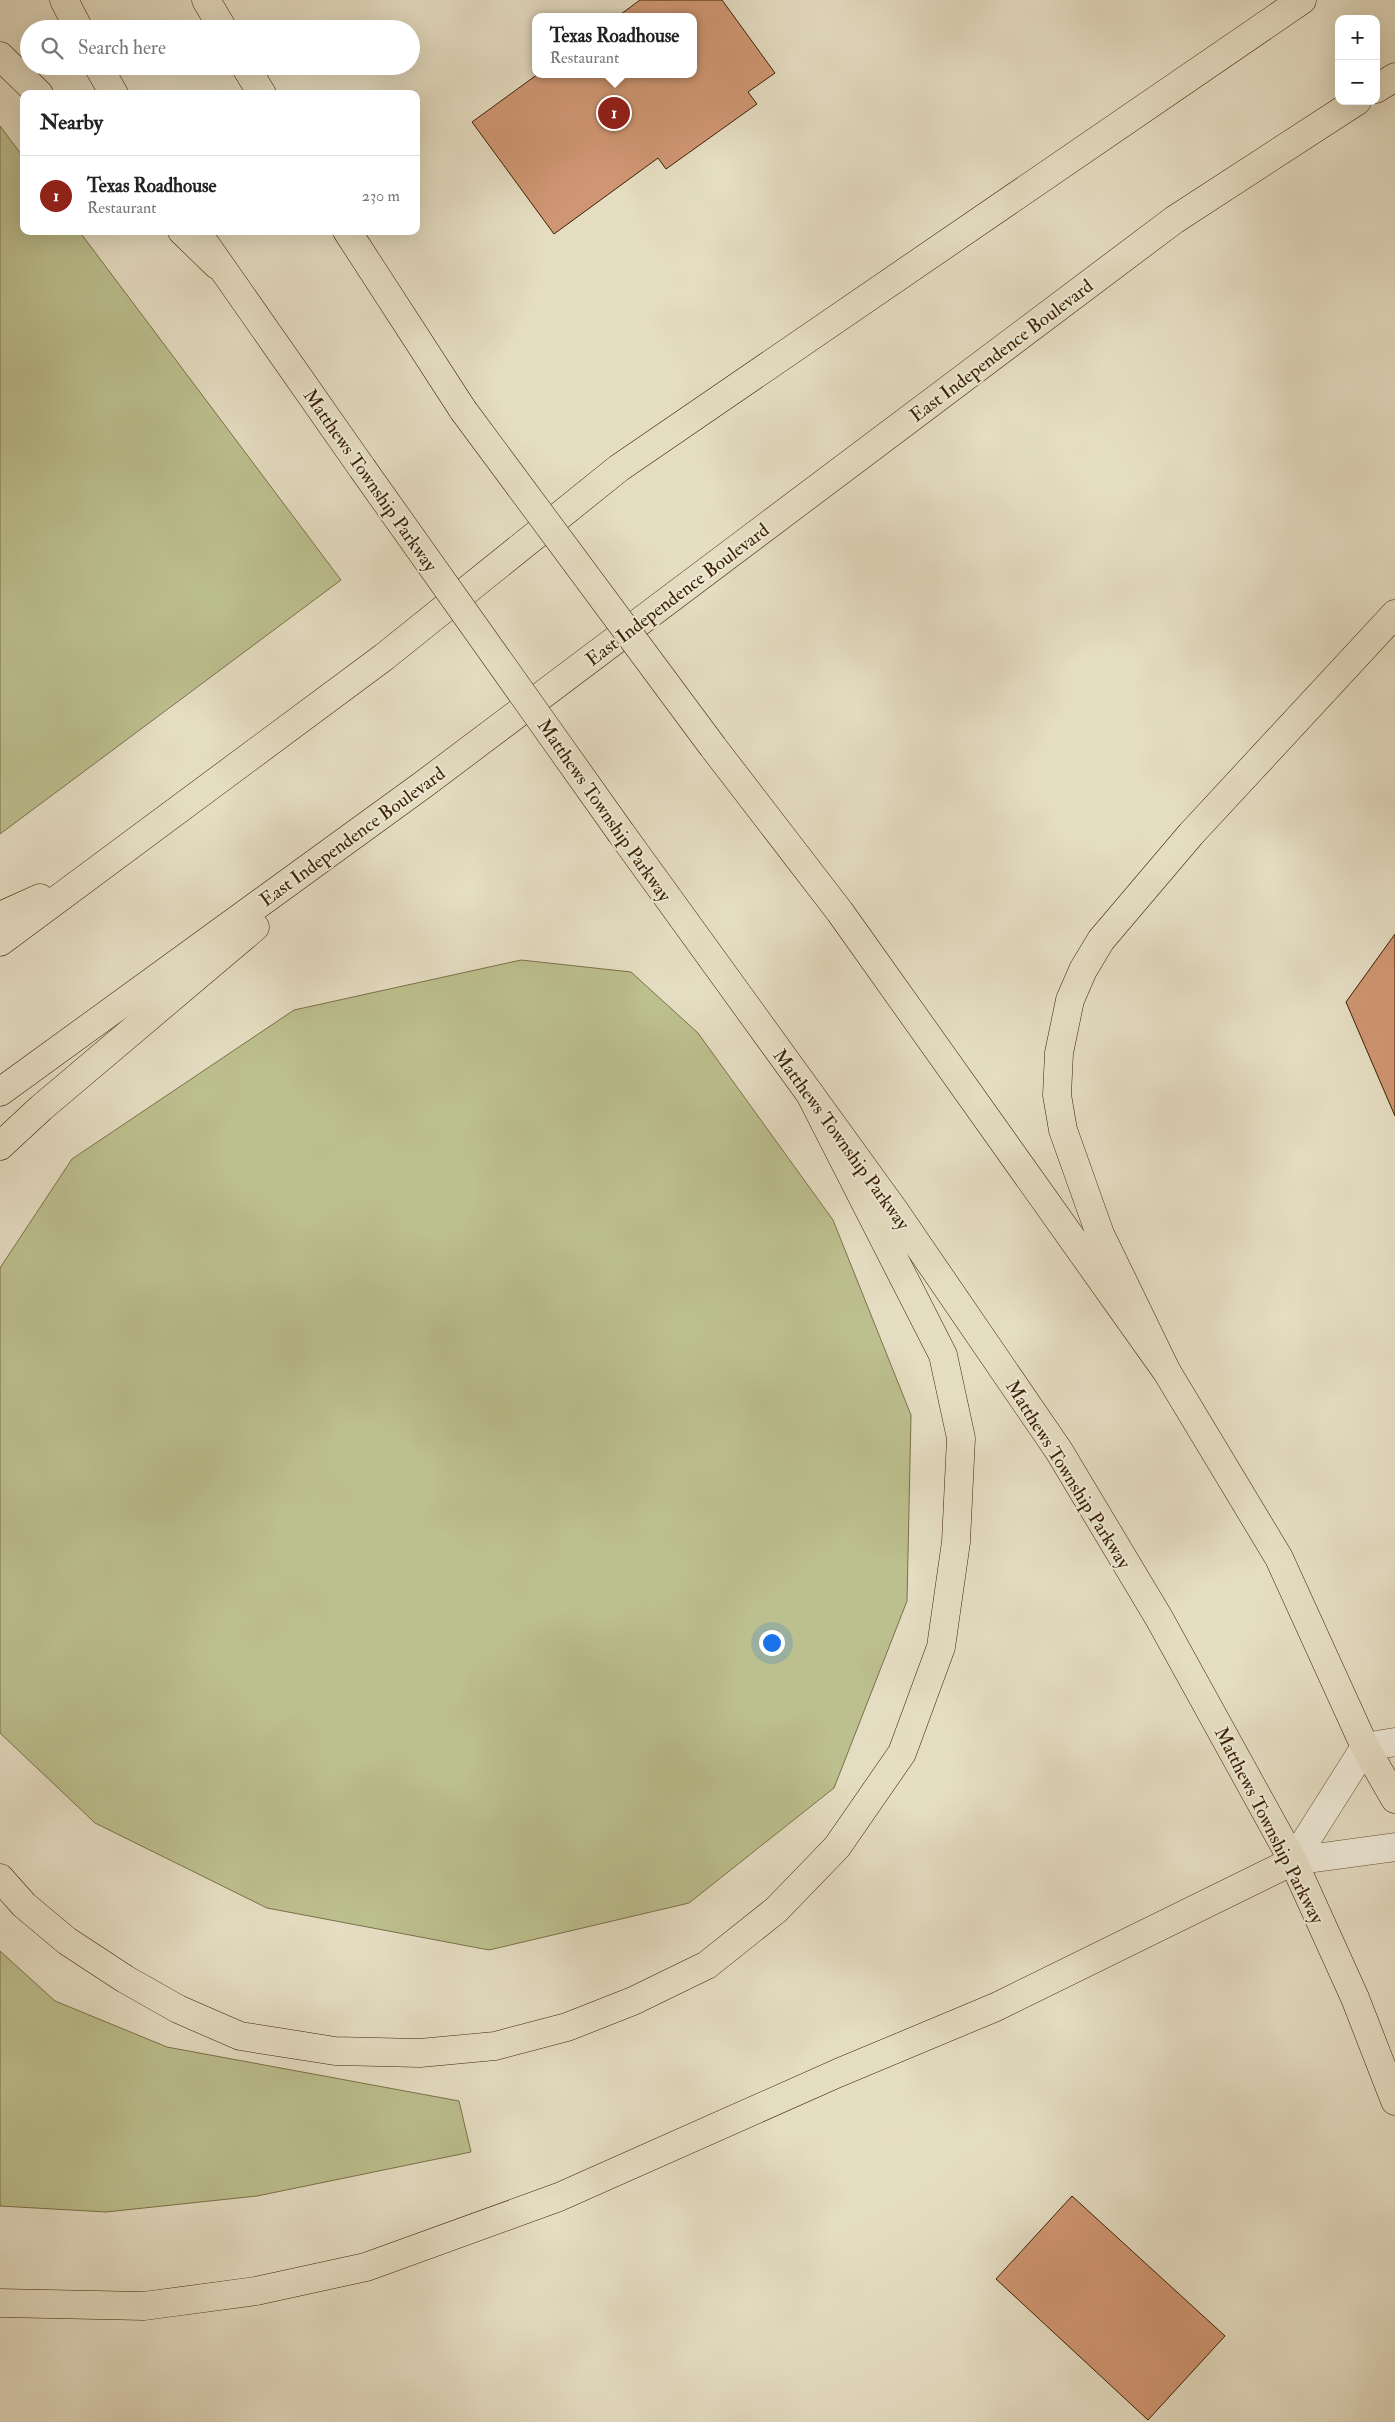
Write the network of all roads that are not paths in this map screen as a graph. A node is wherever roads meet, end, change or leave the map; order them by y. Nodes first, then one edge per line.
1 (64, 0) edge
2 (206, 0) edge
3 (1302, 0) edge
4 (74, 20) edge
5 (218, 20) edge
6 (0, 56) edge
7 (103, 75) edge
8 (251, 75) edge
9 (1395, 77) edge
10 (1380, 86) edge
11 (35, 90) edge
12 (112, 90) edge
13 (260, 90) edge
14 (1352, 105) edge
15 (186, 235) edge
16 (199, 235) edge
17 (350, 235) edge
18 (217, 265) junction
19 (1395, 614) edge
20 (424, 784) junction
21 (89, 875) junction
22 (0, 916) edge
23 (0, 942) edge
24 (0, 1092) edge
25 (810, 1094) junction
26 (0, 1146) edge
27 (1167, 1372) junction
28 (1395, 1742) edge
29 (1365, 1747) junction
30 (1395, 1799) edge
31 (1395, 1847) edge
32 (1293, 1861) junction
33 (0, 1878) edge
34 (1395, 2101) edge
35 (0, 2303) edge

1 - 4 main road
2 - 5 main road
3 - 21 main road
6 - 11 main road
7 - 12 main road
8 - 13 main road
9 - 10 main road
14 - 20 main road, East Independence Boulevard
15 - 18 main road
16 - 18 main road, Matthews Township Parkway
17 - 27 main road, bridge
18 - 25 main road, Matthews Township Parkway, bridge
19 - 27 main road
20 - 24 main road, East Independence Boulevard
20 - 26 main road
21 - 22 main road
21 - 23 main road
25 - 32 main road, Matthews Township Parkway
25 - 33 main road
27 - 29 main road
28 - 29 lane
29 - 30 main road
29 - 32 lane
31 - 32 lane
32 - 34 main road, Matthews Township Parkway
32 - 35 main road

